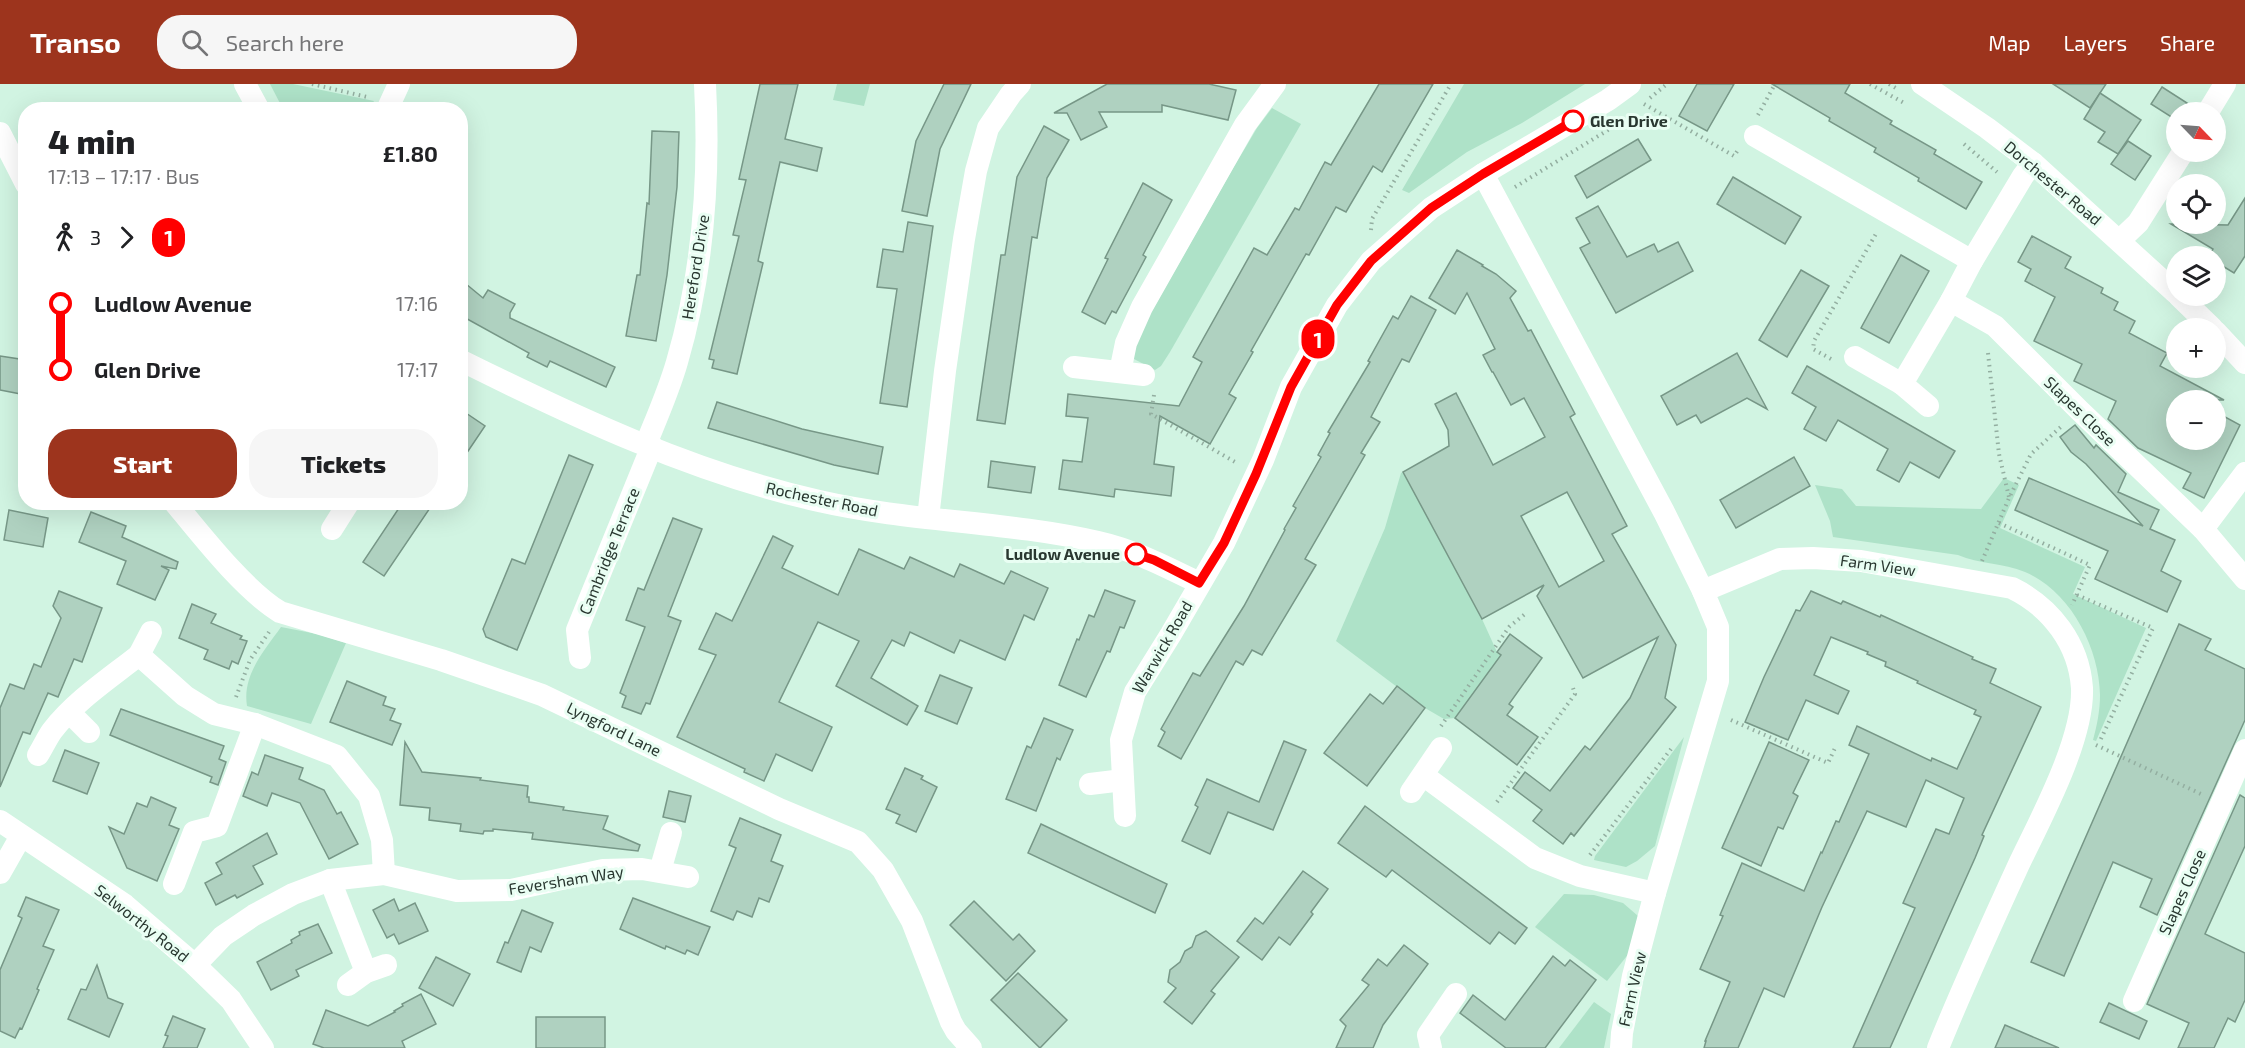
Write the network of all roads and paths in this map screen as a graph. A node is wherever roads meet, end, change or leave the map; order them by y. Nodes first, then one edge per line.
1 (245, 84) edge
2 (312, 84) edge
3 (705, 84) edge
4 (1020, 84) edge
5 (1275, 84) edge
6 (1450, 84) edge
7 (1630, 84) edge
8 (1775, 84) edge
9 (1870, 84) edge
10 (1922, 84) edge
11 (2225, 84) edge
12 (1879, 86) edge
13 (392, 99) edge
14 (255, 102) edge
15 (2214, 102) edge
16 (1644, 104) dead end
17 (1909, 106) dead end
18 (0, 133) edge
19 (1749, 136) junction
20 (1955, 137) dead end
21 (2177, 162) edge
22 (2033, 163) junction
23 (18, 168) edge
24 (1483, 174) junction
25 (2016, 188) junction
26 (1887, 213) junction
27 (2120, 240) junction
28 (1972, 261) junction
29 (1367, 266) junction
30 (2166, 283) edge
31 (1952, 301) junction
32 (2190, 306) edge
33 (2202, 318) edge
34 (1995, 326) junction
35 (2226, 343) edge
36 (1855, 357) joint
37 (2245, 363) edge
38 (468, 364) edge
39 (1074, 367) dead end
40 (1120, 372) junction
41 (1144, 375) joint
42 (1902, 384) junction
43 (1928, 406) dead end
44 (2079, 410) junction
45 (649, 446) junction
46 (2245, 473) edge
47 (1256, 474) junction
48 (2009, 498) junction
49 (181, 510) edge
50 (344, 510) edge
51 (928, 518) junction
52 (1999, 523) junction
53 (332, 529) dead end
54 (2203, 529) junction
55 (2245, 579) edge
56 (1979, 582) junction
57 (1199, 583) junction
58 (1703, 591) junction
59 (2077, 595) junction
60 (280, 612) junction
61 (1525, 614) dead end
62 (2060, 630) junction
63 (152, 632) dead end
64 (139, 656) junction
65 (580, 658) dead end
66 (1572, 685) dead end
67 (1709, 710) junction
68 (69, 713) junction
69 (230, 718) junction
70 (255, 724) junction
71 (89, 732) dead end
72 (2074, 735) junction
73 (2098, 746) junction
74 (1673, 747) dead end
75 (1441, 748) joint
76 (1835, 748) dead end
77 (2245, 750) edge
78 (38, 755) dead end
79 (1123, 780) junction
80 (1090, 784) dead end
81 (2221, 803) junction
82 (1125, 816) dead end
83 (1484, 820) junction
84 (0, 821) edge
85 (670, 834) dead end
86 (21, 836) junction
87 (660, 871) junction
88 (0, 873) edge
89 (384, 874) junction
90 (1580, 876) junction
91 (688, 877) dead end
92 (330, 880) junction
93 (174, 884) dead end
94 (1655, 893) junction
95 (195, 964) junction
96 (366, 974) dead end
97 (1456, 994) dead end
98 (2134, 1001) dead end
99 (263, 1048) edge
100 (971, 1048) edge
101 (1431, 1048) edge
102 (1621, 1048) edge
103 (1938, 1048) edge

1 - 14 street
2 - 13 path
3 - 45 street, Hereford Drive
4 - 51 street
5 - 40 street
6 - 29 path
7 - 24 street, Warwick Road
8 - 19 path
9 - 12 path
10 - 22 street, Dorchester Road
11 - 15 street
12 - 17 path
16 - 19 path
18 - 23 street
19 - 26 street
20 - 25 path
21 - 27 street
22 - 25 street
22 - 27 street, Dorchester Road
24 - 29 street, Warwick Road
24 - 58 street
25 - 28 street
26 - 28 street
26 - 36 path
27 - 30 street, Dorchester Road
28 - 31 street
29 - 47 street, Warwick Road
31 - 34 street, Slapes Close
31 - 42 street
32 - 33 street, Dorchester Road
34 - 44 street, Slapes Close
34 - 48 path
35 - 37 street
36 - 42 street
38 - 45 street, Rochester Road
39 - 40 street
40 - 41 street
41 - 47 path
42 - 43 street
44 - 48 path
44 - 54 street, Slapes Close
45 - 51 street, Rochester Road
45 - 65 street, Cambridge Terrace
46 - 54 street
47 - 57 street, Warwick Road
48 - 52 path
49 - 60 street, Lyngford Lane
50 - 53 street
51 - 57 street, Rochester Road
52 - 56 path
52 - 59 path
54 - 55 street, Slapes Close
56 - 58 street, Farm View
56 - 62 street, Farm View
57 - 79 street, Warwick Road
58 - 67 street, Farm View
59 - 62 path
59 - 73 path
60 - 69 path
60 - 100 street, Lyngford Lane
61 - 75 path
62 - 72 street, Farm View
63 - 64 street
64 - 68 street
64 - 69 street
66 - 83 path
67 - 76 path
67 - 94 street, Farm View
68 - 71 street
68 - 78 street
69 - 70 street
70 - 89 street
70 - 93 street
72 - 73 path
72 - 103 street, Farm View
73 - 81 path
74 - 90 path
75 - 83 street
77 - 81 street, Slapes Close
79 - 80 street
79 - 82 street, Warwick Road
81 - 98 street, Slapes Close
83 - 90 street
84 - 86 street, Selworthy Road
85 - 87 street
86 - 88 street
86 - 95 street, Selworthy Road
87 - 89 street, Feversham Way
87 - 91 street, Feversham Way
89 - 92 street, Feversham Way
90 - 94 street
92 - 95 street, Feversham Way
92 - 96 street
94 - 102 street, Farm View
95 - 99 street, Selworthy Road
97 - 101 street

